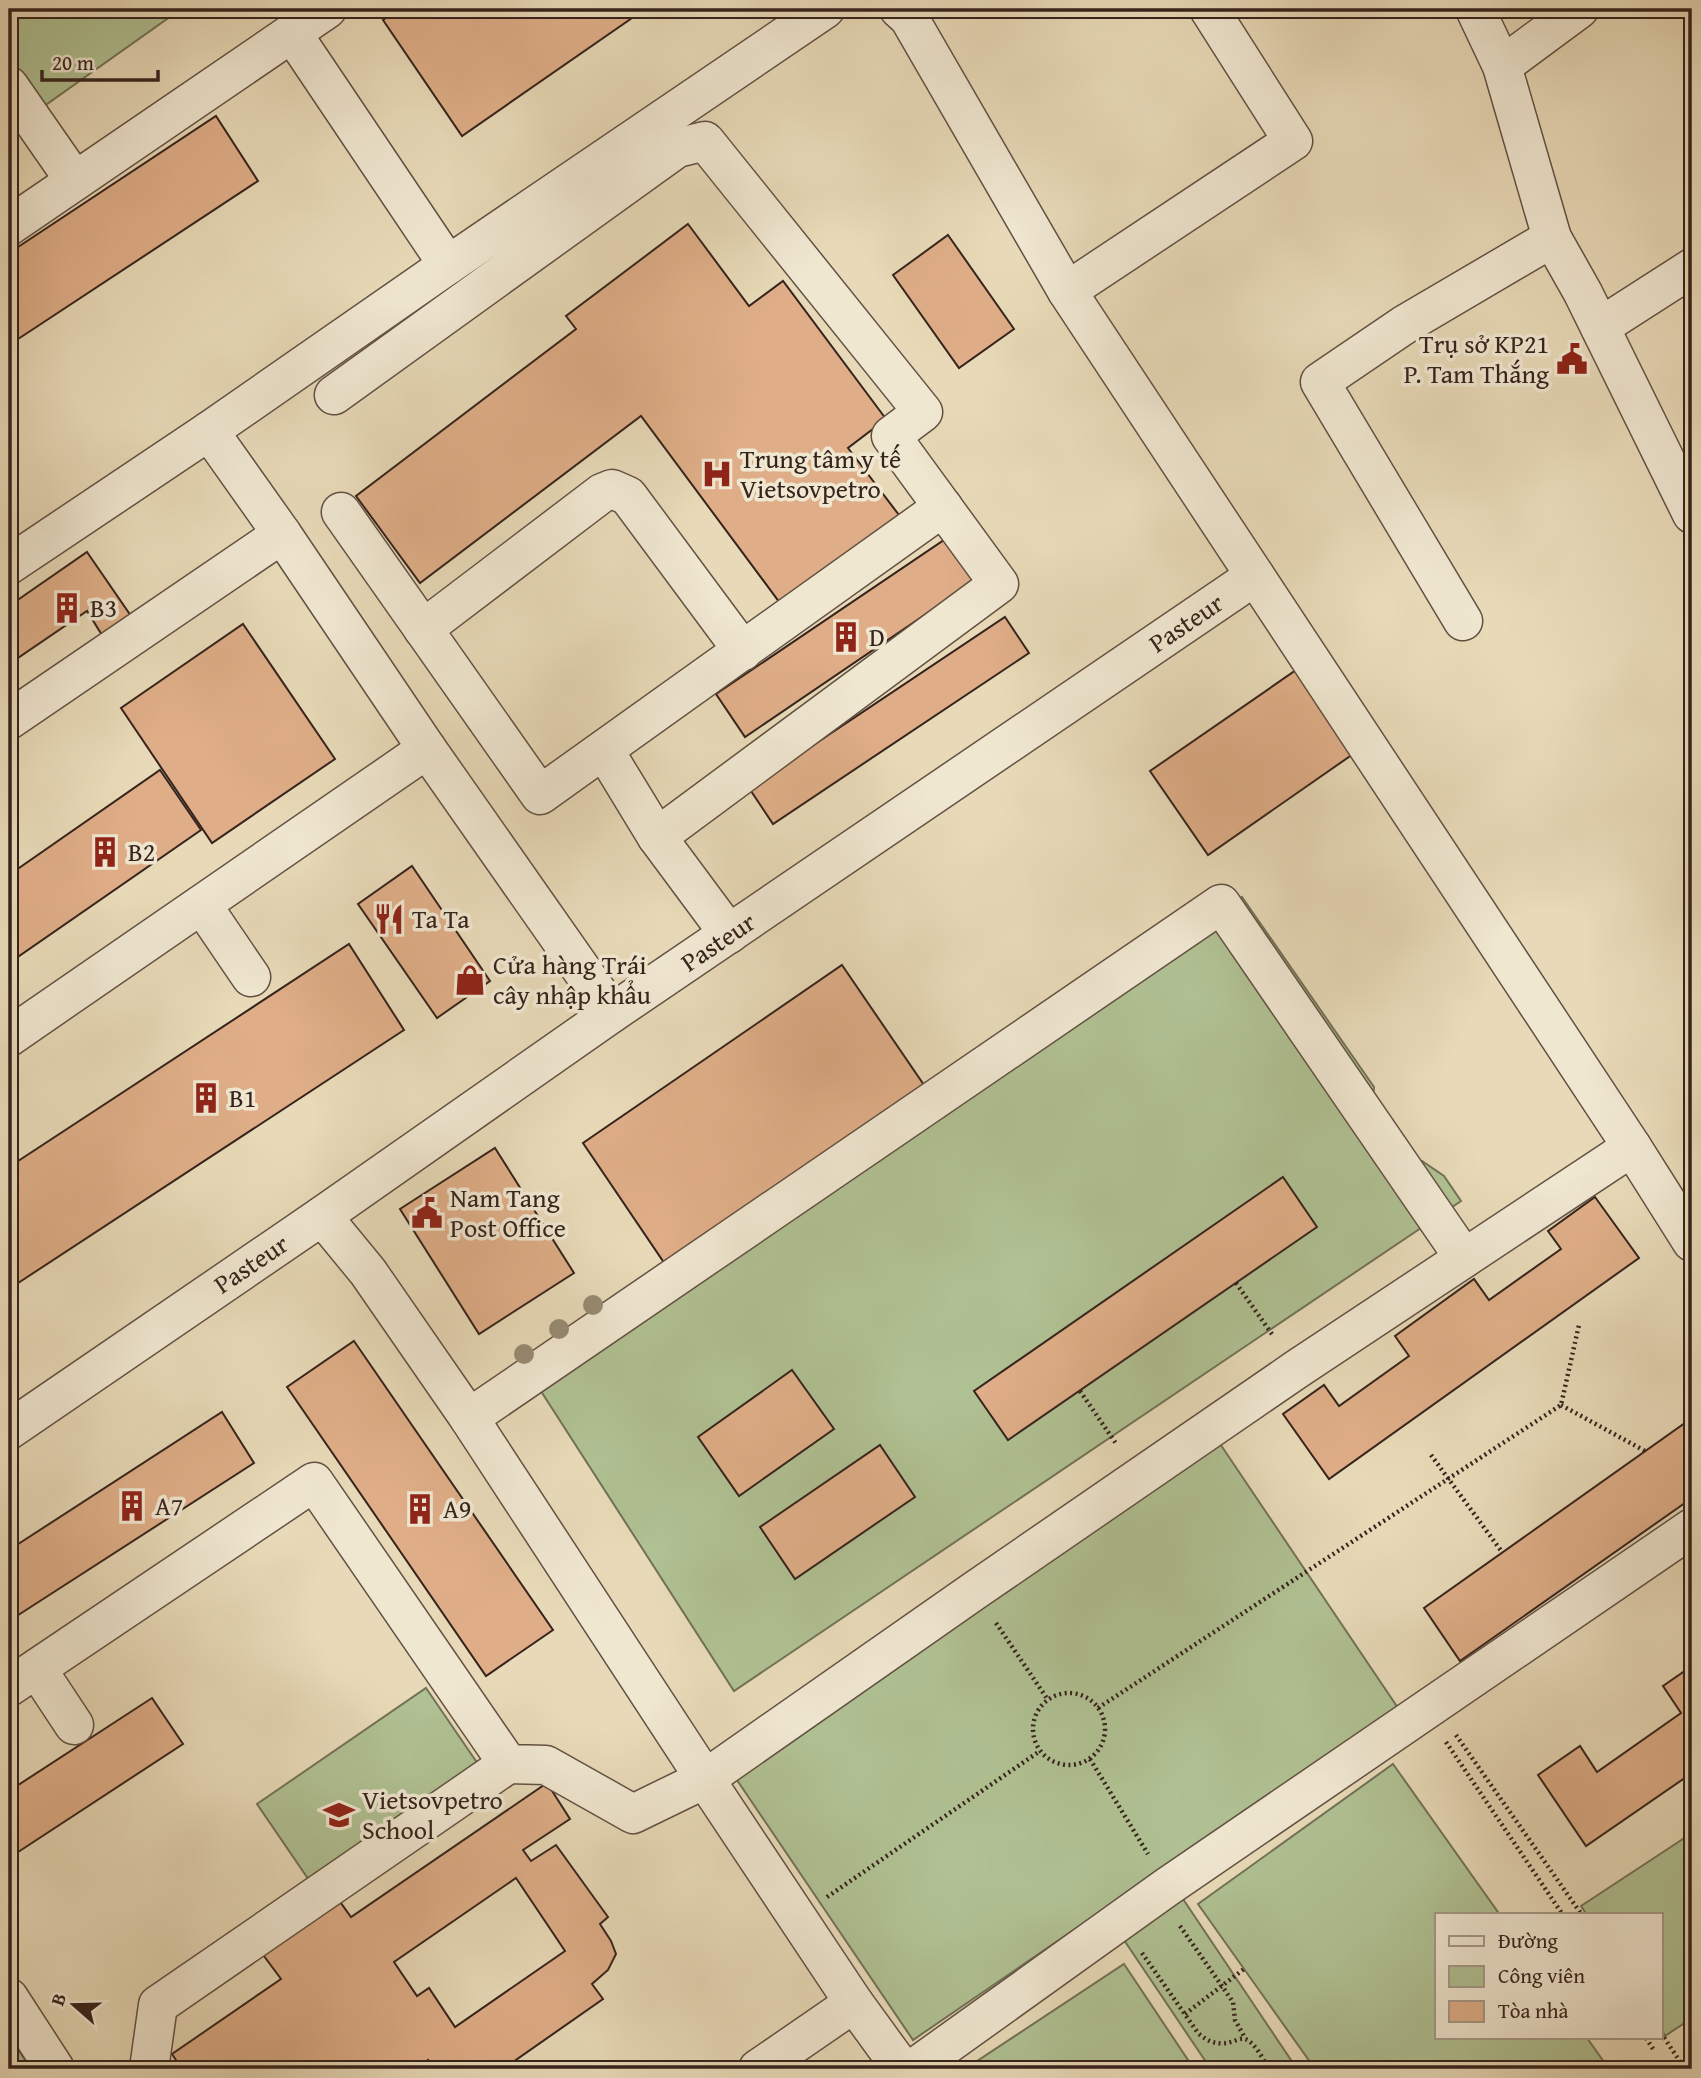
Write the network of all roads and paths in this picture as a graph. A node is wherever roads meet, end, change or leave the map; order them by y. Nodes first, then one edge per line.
1 (327, 9) edge
2 (825, 9) edge
3 (899, 9) edge
4 (1209, 9) edge
5 (1475, 9) edge
6 (1579, 9) edge
7 (292, 33) junction
8 (1502, 66) junction
9 (9, 86) edge
10 (75, 181) junction
11 (9, 226) edge
12 (1552, 237) junction
13 (448, 265) junction
14 (1692, 268) edge
15 (1067, 291) junction
16 (1600, 327) junction
17 (334, 395) dead end
18 (209, 431) junction
19 (943, 507) junction
20 (341, 512) dead end
21 (1692, 514) edge
22 (282, 534) junction
23 (9, 565) edge
24 (1255, 576) junction
25 (1463, 621) dead end
26 (423, 629) junction
27 (743, 650) junction
28 (9, 720) edge
29 (427, 749) junction
30 (604, 750) junction
31 (657, 837) junction
32 (202, 905) junction
33 (729, 934) junction
34 (251, 977) dead end
35 (612, 1013) junction
36 (9, 1037) edge
37 (1632, 1147) junction
38 (322, 1216) junction
39 (1692, 1242) edge
40 (1464, 1258) junction
41 (1236, 1283) dead end
42 (1579, 1325) dead end
43 (1297, 1369) junction
44 (1080, 1391) dead end
45 (1561, 1405) junction
46 (469, 1418) junction
47 (9, 1430) edge
48 (1645, 1451) dead end
49 (1431, 1455) dead end
50 (1139, 1478) junction
51 (1450, 1479) junction
52 (1692, 1528) edge
53 (1502, 1552) dead end
54 (974, 1591) junction
55 (23, 1678) edge
56 (1048, 1700) junction
57 (1434, 1704) junction
58 (1098, 1708) junction
59 (74, 1725) dead end
60 (1445, 1740) dead end
61 (1040, 1751) junction
62 (1090, 1759) junction
63 (508, 1764) junction
64 (705, 1779) junction
65 (1176, 1909) junction
66 (1562, 1913) edge
67 (1581, 1913) edge
68 (798, 1917) junction
69 (1119, 1921) junction
70 (1182, 1928) junction
71 (1244, 1969) dead end
72 (1222, 1986) junction
73 (9, 1998) edge
74 (854, 2003) junction
75 (1185, 2014) junction
76 (1662, 2034) edge
77 (1245, 2039) junction
78 (1647, 2039) edge
79 (1653, 2049) dead end
80 (55, 2069) edge
81 (149, 2069) edge
82 (758, 2069) edge
83 (902, 2069) edge
84 (913, 2069) edge
85 (1269, 2069) edge
86 (1685, 2069) edge

1 - 7 street
2 - 13 street
3 - 15 street
4 - 15 street
5 - 8 street
6 - 8 street
7 - 10 street
7 - 13 street
8 - 12 street
9 - 10 street
10 - 11 street
12 - 16 street
12 - 25 street
13 - 18 street
14 - 16 street
15 - 24 street
16 - 21 street
17 - 19 street
18 - 22 street
18 - 23 street
19 - 27 street
19 - 31 street
20 - 26 street
22 - 28 street
22 - 29 street
24 - 33 street, Pasteur
24 - 37 street
26 - 27 street
26 - 30 street
27 - 30 street
29 - 32 street
29 - 35 street
30 - 31 street
31 - 33 street
32 - 34 street
32 - 36 street
33 - 35 street, Pasteur
35 - 38 street, Pasteur
37 - 39 street
37 - 40 street
38 - 46 street
38 - 47 street, Pasteur
40 - 43 street
40 - 46 street
41 - 43 path
42 - 45 path
43 - 50 street
44 - 50 path
45 - 48 path
45 - 51 path
46 - 64 street
49 - 51 path
50 - 54 street
51 - 53 path
51 - 58 path
52 - 57 street
54 - 56 path
54 - 64 street
55 - 59 street
55 - 63 street
56 - 58 path
56 - 61 path
57 - 65 street
57 - 67 path
58 - 62 path
60 - 66 path
61 - 62 path
61 - 68 path
62 - 65 path
63 - 64 street
63 - 81 street
64 - 68 street
65 - 69 street
65 - 70 path
65 - 70 path
68 - 74 street
69 - 75 path
69 - 84 street
70 - 72 path
71 - 72 path
72 - 75 path
72 - 77 path
73 - 80 street
74 - 82 street
74 - 83 street
75 - 77 path
76 - 86 path
77 - 85 path
78 - 79 path

